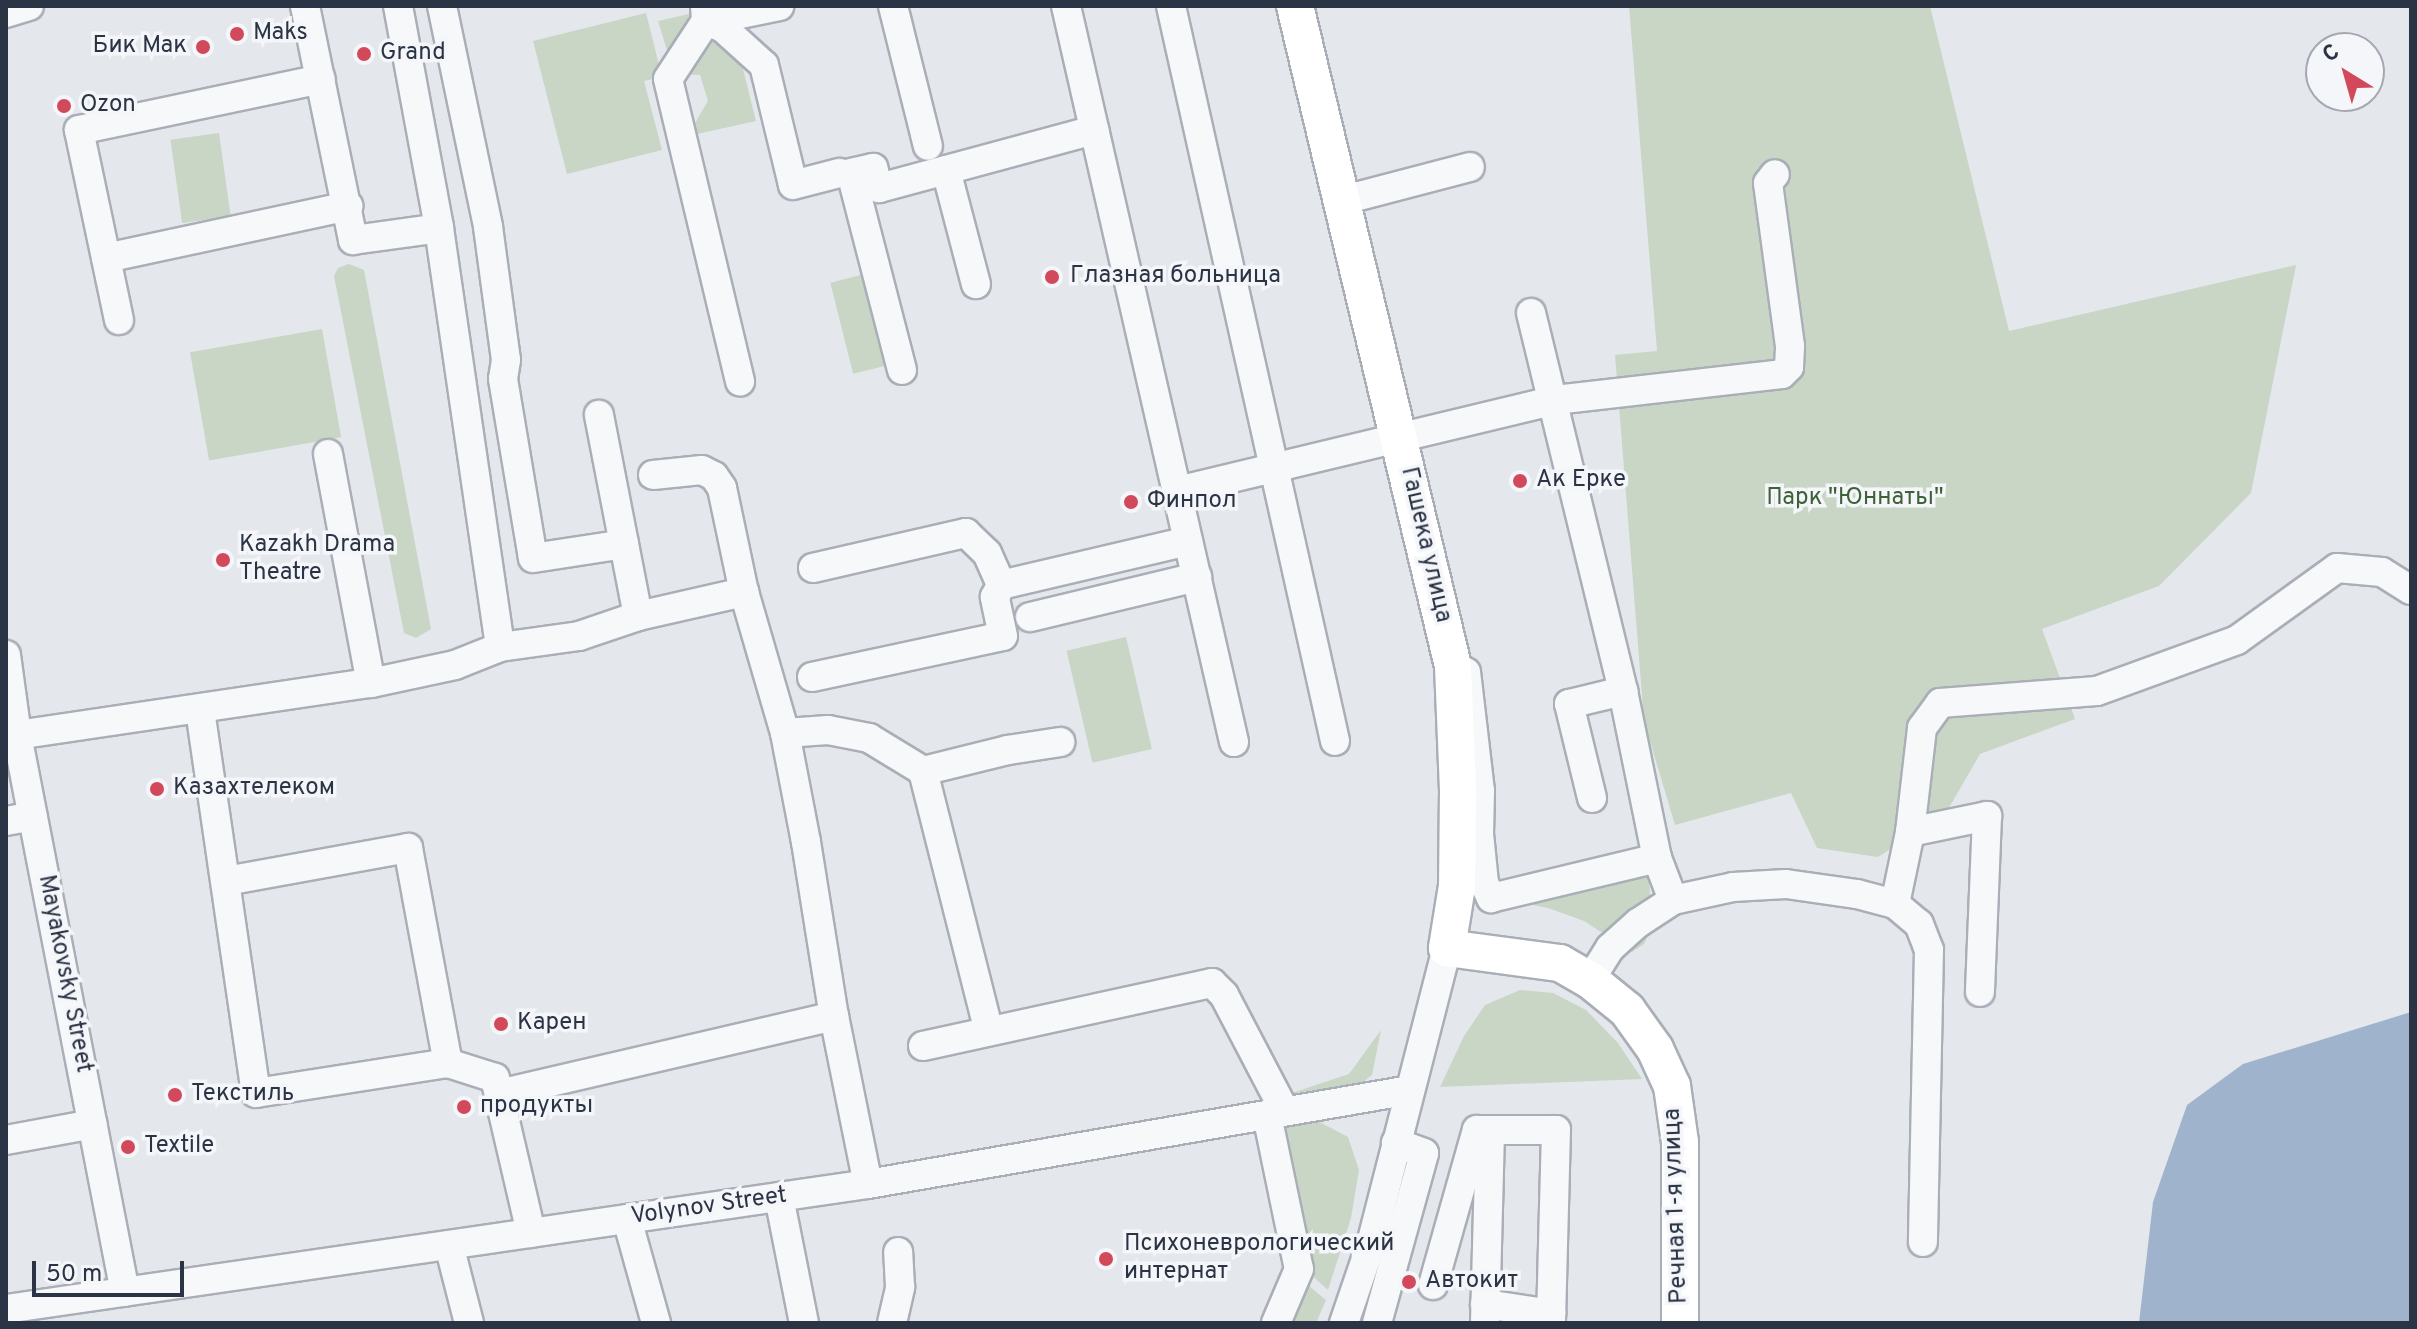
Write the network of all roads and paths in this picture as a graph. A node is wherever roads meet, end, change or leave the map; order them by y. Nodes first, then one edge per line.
1 (29, 6) edge
2 (305, 6) edge
3 (398, 6) edge
4 (442, 6) edge
5 (779, 6) edge
6 (893, 6) edge
7 (1066, 6) edge
8 (1171, 6) edge
9 (1295, 6) edge
10 (6, 13) edge
11 (706, 13) edge
12 (321, 79) junction
13 (1094, 130) junction
14 (928, 146) dead end
15 (1470, 167) dead end
16 (946, 170) junction
17 (839, 173) dead end
18 (1775, 174) dead end
19 (1344, 200) junction
20 (348, 206) junction
21 (439, 228) junction
22 (106, 258) junction
23 (976, 284) dead end
24 (1531, 313) dead end
25 (119, 320) dead end
26 (902, 370) dead end
27 (740, 382) dead end
28 (1555, 400) junction
29 (599, 415) dead end
30 (1408, 433) junction
31 (328, 454) dead end
32 (1274, 468) junction
33 (653, 475) dead end
34 (1177, 491) junction
35 (1188, 541) junction
36 (624, 544) junction
37 (813, 568) dead end
38 (1197, 577) junction
39 (1001, 585) junction
40 (2411, 590) edge
41 (744, 592) junction
42 (638, 616) junction
43 (1030, 617) dead end
44 (500, 647) junction
45 (6, 655) edge
46 (812, 677) dead end
47 (371, 683) junction
48 (1623, 691) junction
49 (200, 710) junction
50 (785, 733) junction
51 (17, 735) junction
52 (1335, 741) dead end
53 (1060, 742) dead end
54 (1234, 742) dead end
55 (923, 771) junction
56 (1592, 798) dead end
57 (20, 818) edge
58 (1910, 832) junction
59 (1657, 858) junction
60 (226, 881) junction
61 (1673, 900) junction
62 (1895, 904) junction
63 (1447, 948) junction
64 (1590, 980) junction
65 (1980, 992) dead end
66 (834, 1016) junction
67 (989, 1031) junction
68 (923, 1046) dead end
69 (448, 1063) junction
70 (1410, 1090) junction
71 (499, 1094) junction
72 (1276, 1112) junction
73 (93, 1124) junction
74 (1490, 1130) junction
75 (6, 1140) edge
76 (1396, 1143) junction
77 (868, 1184) junction
78 (779, 1197) junction
79 (627, 1219) junction
80 (531, 1233) junction
81 (1923, 1242) dead end
82 (449, 1245) junction
83 (898, 1252) dead end
84 (1433, 1285) dead end
85 (125, 1292) junction
86 (6, 1309) edge
87 (1485, 1313) edge
88 (1551, 1318) edge
89 (469, 1323) edge
90 (656, 1323) edge
91 (804, 1323) edge
92 (892, 1323) edge
93 (1276, 1323) edge
94 (1344, 1323) edge
95 (1377, 1323) edge
96 (1680, 1323) edge

1 - 10 street
2 - 12 street
3 - 21 street
4 - 36 street
5 - 11 street
6 - 14 street
7 - 13 street
8 - 32 street
9 - 19 main road, Гашека улица
11 - 17 street
11 - 27 street
12 - 20 street
12 - 22 street
13 - 16 street
13 - 34 street
15 - 19 street
16 - 23 street
16 - 26 street
18 - 28 street
19 - 30 main road, Гашека улица
20 - 21 street
20 - 22 street
21 - 44 street
22 - 25 street
24 - 28 street
28 - 30 street
28 - 48 street
29 - 36 street
30 - 32 street
30 - 59 street
30 - 63 main road, Гашека улица
31 - 47 street
32 - 34 street
32 - 52 street
33 - 41 street
34 - 35 street
35 - 38 street
35 - 39 street
36 - 42 street
37 - 39 street
38 - 43 street
38 - 54 street
39 - 46 street
40 - 58 street
41 - 42 street
41 - 50 street
42 - 44 street
44 - 47 street
45 - 51 street, Mayakovsky Street
47 - 49 street
48 - 56 street
48 - 59 street
49 - 51 street
49 - 60 street
50 - 55 street
50 - 66 street
51 - 57 street, Mayakovsky Street
53 - 55 street
55 - 67 street
57 - 73 street, Mayakovsky Street
58 - 62 street
58 - 65 street
59 - 61 street
60 - 69 street
60 - 69 street
61 - 62 street
61 - 64 street
62 - 81 street
63 - 64 main road, Речная 1-я улица
63 - 70 street, Гашека улица
64 - 96 main road, Речная 1-я улица
66 - 71 street
66 - 77 street
67 - 68 street
67 - 72 street
69 - 71 street
70 - 72 street, Volynov Street
70 - 76 street, Гашека улица
71 - 80 street
72 - 77 street, Volynov Street
72 - 93 street
73 - 75 street
73 - 85 street, Mayakovsky Street
74 - 84 street
74 - 87 street
74 - 88 street
76 - 94 street, Гашека улица
76 - 95 street
77 - 78 street, Volynov Street
78 - 79 street, Volynov Street
78 - 91 street
79 - 80 street, Volynov Street
79 - 90 street
80 - 82 street, Volynov Street
82 - 85 street, Volynov Street
82 - 89 street
83 - 92 street
85 - 86 street, Volynov Street
87 - 88 street

